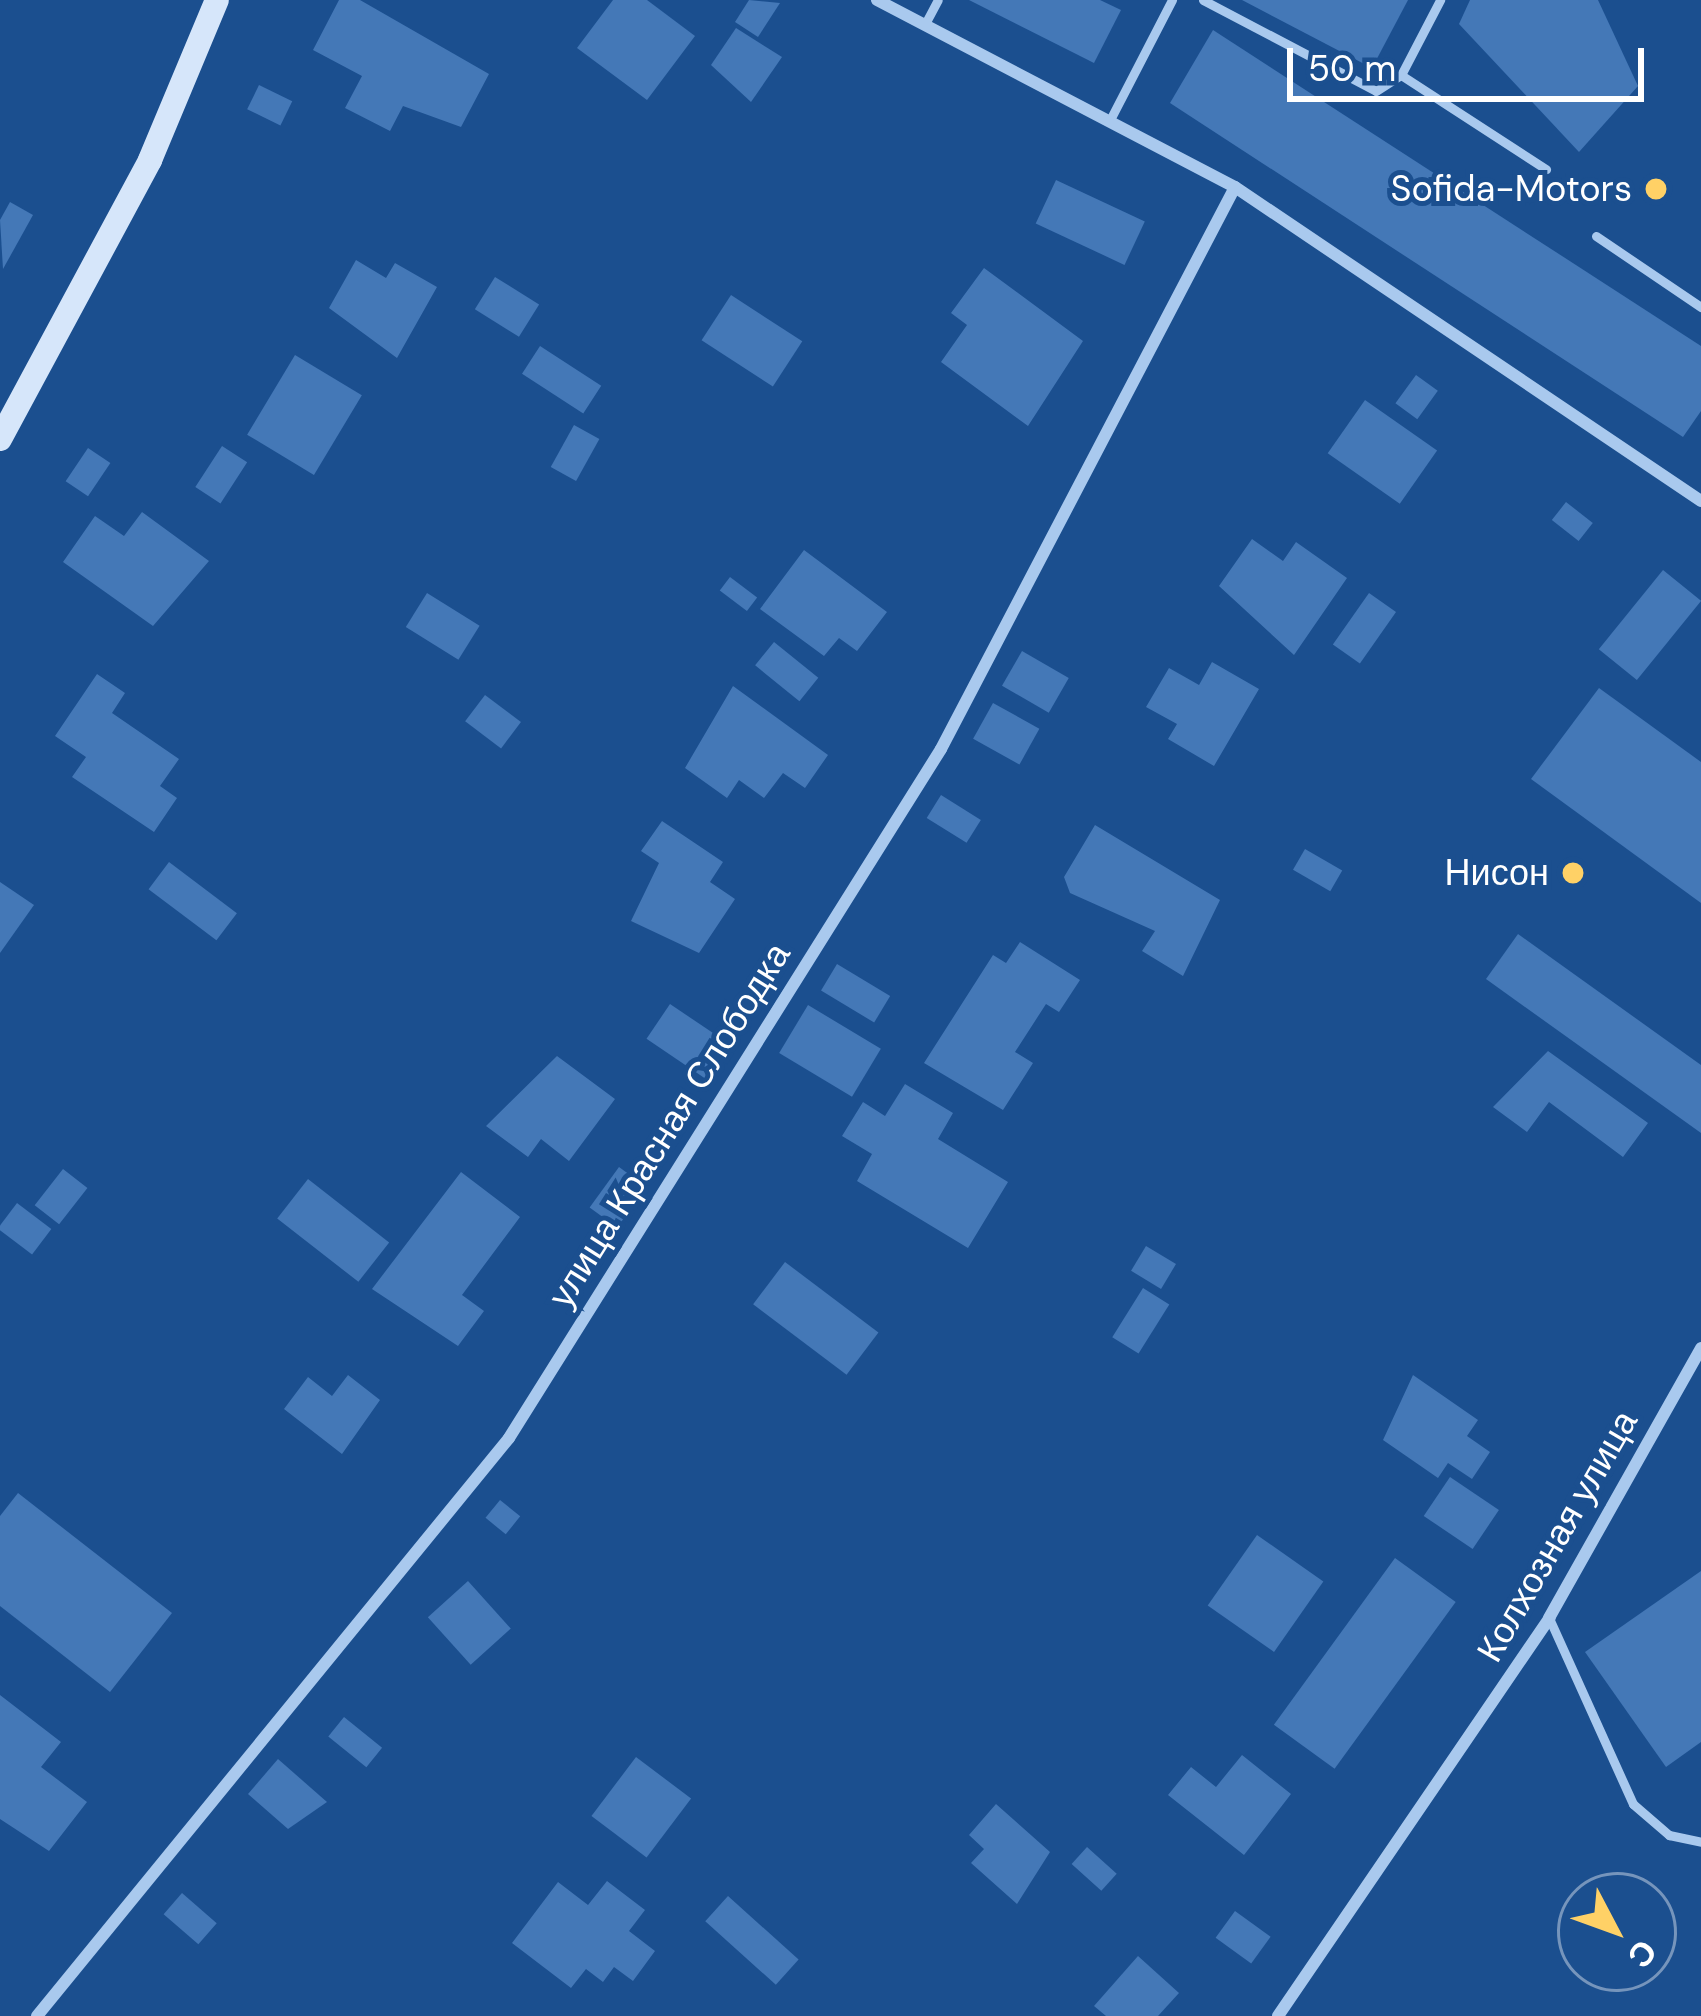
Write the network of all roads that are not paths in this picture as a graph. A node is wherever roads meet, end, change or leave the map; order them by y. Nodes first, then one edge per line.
1 (217, 0) edge
2 (877, 0) edge
3 (938, 0) edge
4 (1172, 0) edge
5 (1203, 0) edge
6 (1440, 0) edge
7 (925, 24) junction
8 (1401, 76) junction
9 (1112, 116) junction
10 (1546, 169) dead end
11 (1235, 187) junction
12 (1596, 236) dead end
13 (1701, 308) edge
14 (0, 439) edge
15 (1701, 501) edge
16 (1701, 1348) edge
17 (1549, 1618) junction
18 (1701, 1842) edge
19 (38, 2016) edge
20 (1278, 2016) edge

1 - 14 main road
2 - 7 street
3 - 7 lane
4 - 9 lane
5 - 8 lane
6 - 8 lane
7 - 9 street
8 - 10 lane
9 - 11 street
11 - 15 street
11 - 19 street, улица Красная Слободка
12 - 13 lane
16 - 17 street, Колхозная улица
17 - 18 lane
17 - 20 street, Колхозная улица

